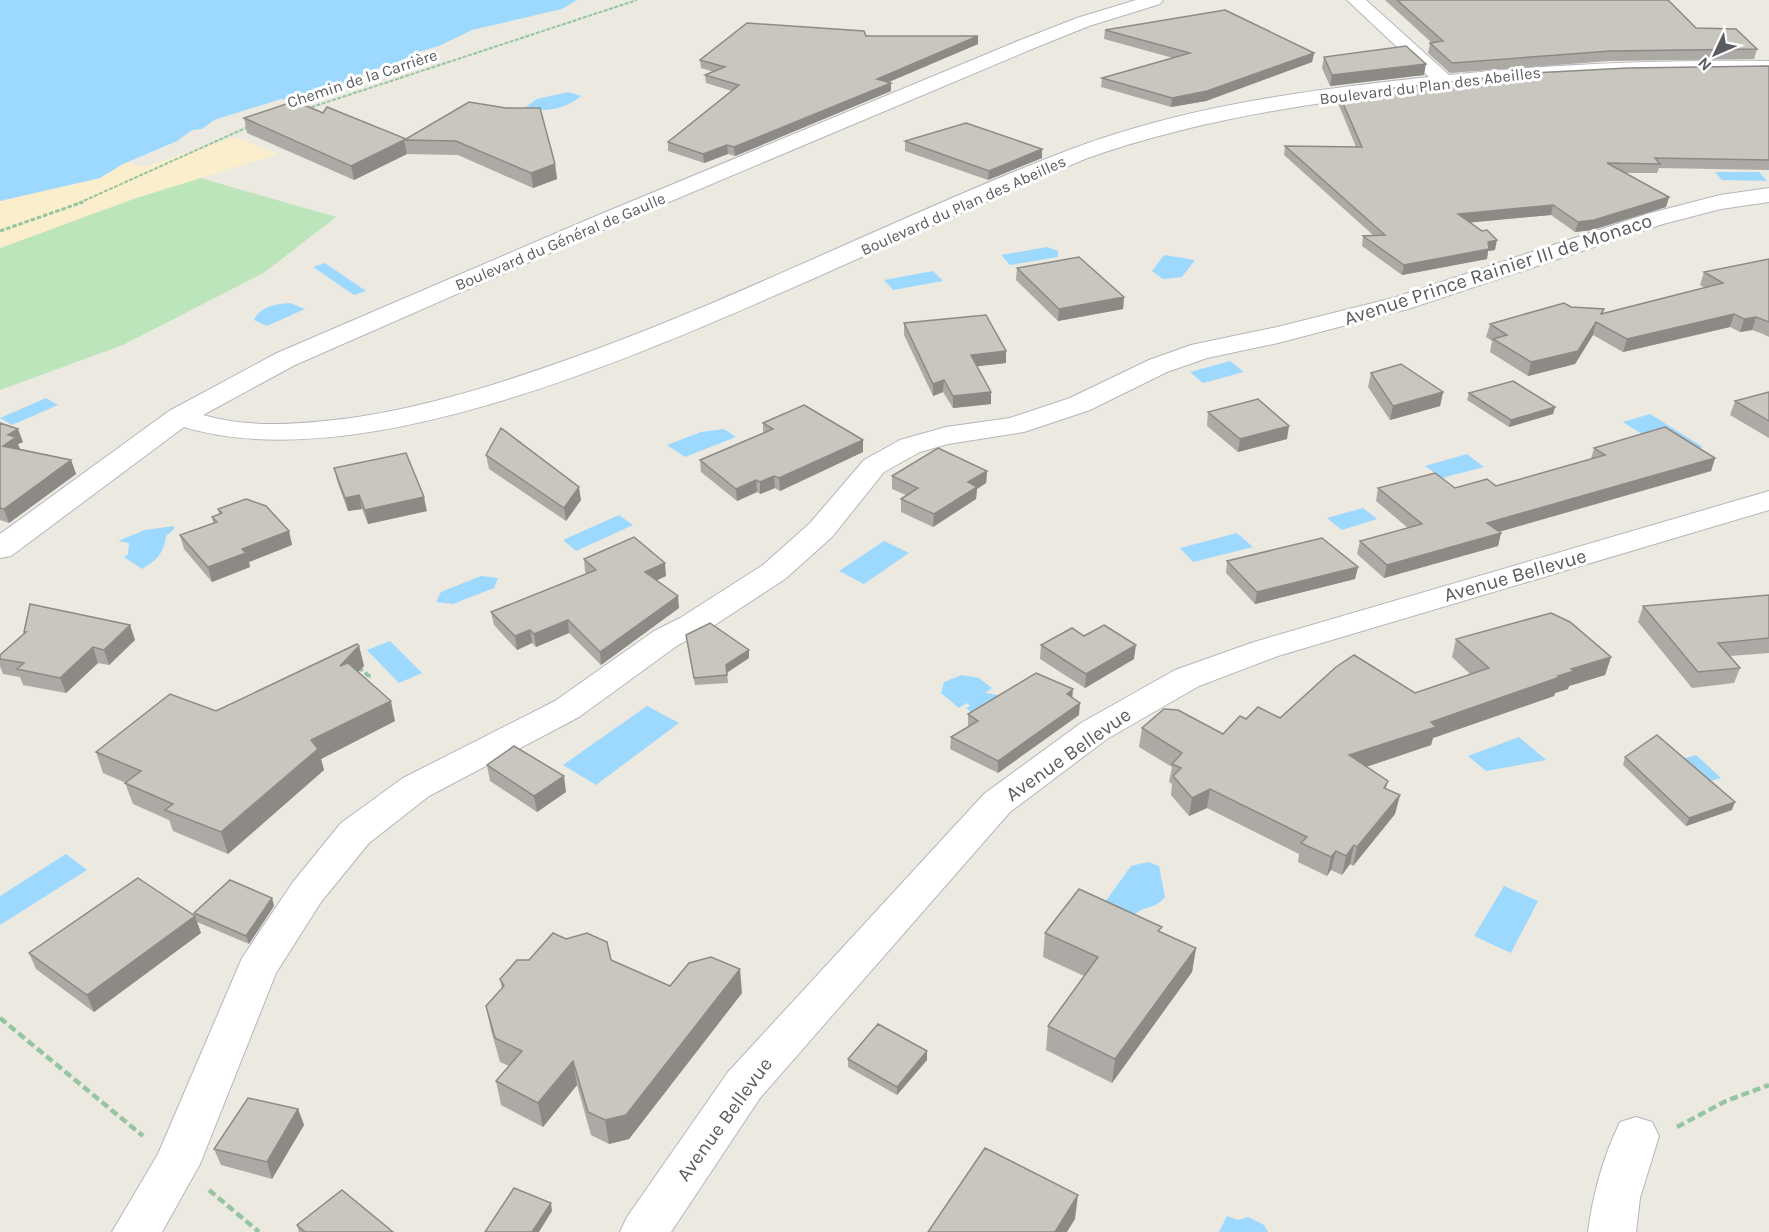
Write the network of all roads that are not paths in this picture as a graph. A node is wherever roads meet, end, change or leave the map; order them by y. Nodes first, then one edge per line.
1 (1154, 0) edge
2 (1356, 0) edge
3 (1769, 67) edge
4 (1444, 81) junction
5 (1769, 195) edge
6 (179, 417) junction
7 (1769, 500) edge
8 (0, 549) edge
9 (1636, 1136) road end
10 (136, 1232) edge
11 (644, 1232) edge
12 (1612, 1232) edge

1 - 6 street, Boulevard du Général de Gaulle
2 - 4 street
3 - 4 street, Boulevard du Plan des Abeilles
4 - 6 street, Boulevard du Plan des Abeilles
5 - 10 street, Avenue Prince Rainier III de Monaco
6 - 8 street, Boulevard du Général de Gaulle
7 - 11 street, Avenue Bellevue
9 - 12 street

